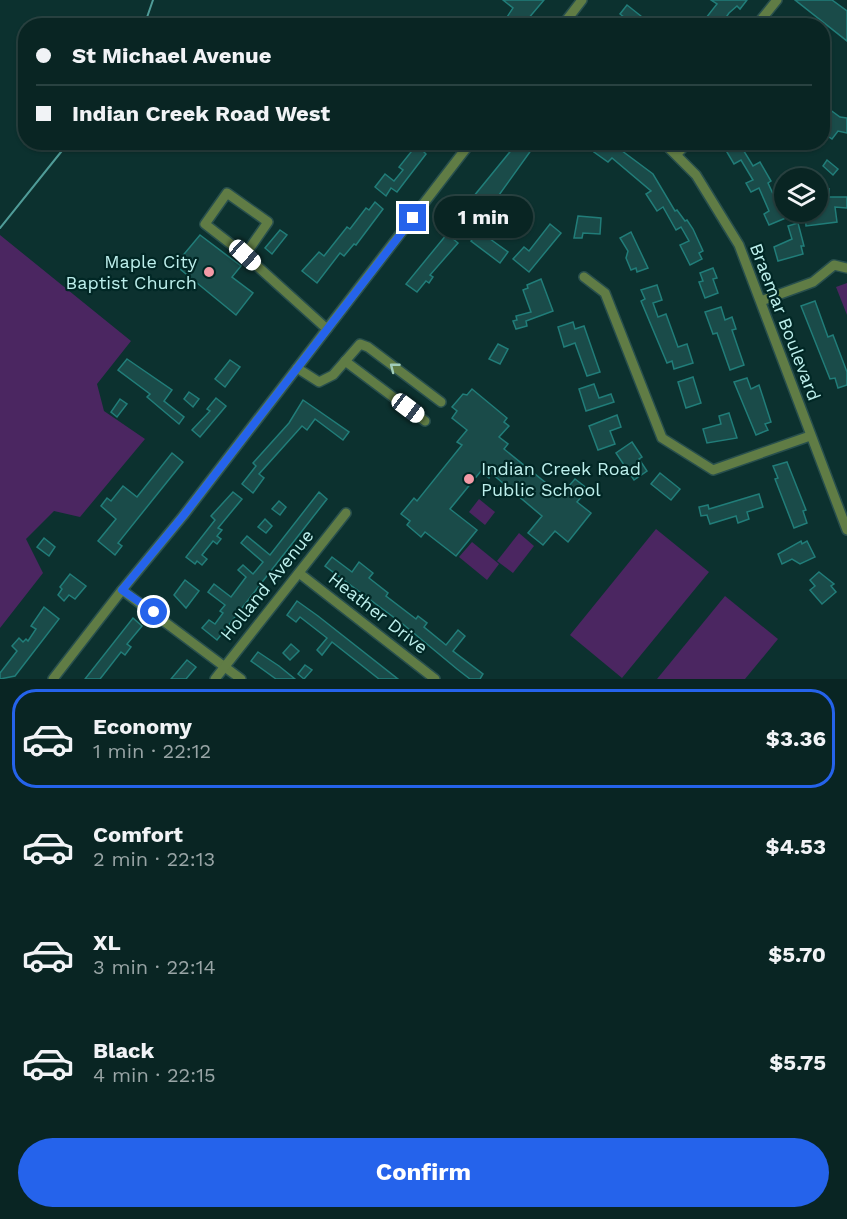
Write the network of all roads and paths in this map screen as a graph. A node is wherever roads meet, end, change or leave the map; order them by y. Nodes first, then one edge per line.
1 (582, 0) edge
2 (777, 0) edge
3 (568, 18) edge
4 (762, 18) edge
5 (465, 150) edge
6 (672, 150) edge
7 (681, 150) edge
8 (677, 154) junction
9 (245, 255) junction
10 (847, 268) edge
11 (584, 277) dead end
12 (761, 301) junction
13 (327, 329) junction
14 (345, 361) junction
15 (297, 368) junction
16 (441, 402) dead end
17 (425, 421) dead end
18 (810, 436) junction
19 (346, 513) dead end
20 (847, 530) edge
21 (299, 573) junction
22 (122, 590) junction
23 (225, 666) junction
24 (53, 679) edge
25 (215, 679) edge
26 (241, 679) edge
27 (435, 679) edge

1 - 3 street
2 - 4 street
5 - 13 street
6 - 8 street, Braemar Boulevard
7 - 8 street
8 - 12 street, Braemar Boulevard
9 - 9 street
9 - 13 street
10 - 12 street
11 - 18 street
12 - 18 street, Braemar Boulevard
13 - 15 street
14 - 15 street
16 -> 14 street
14 - 17 street
15 - 22 street
18 - 20 street, Braemar Boulevard
19 - 21 street, Holland Avenue
21 - 23 street, Holland Avenue
21 - 27 street, Heather Drive
22 - 23 street
22 - 24 street
23 - 25 street, Holland Avenue
23 - 26 street

